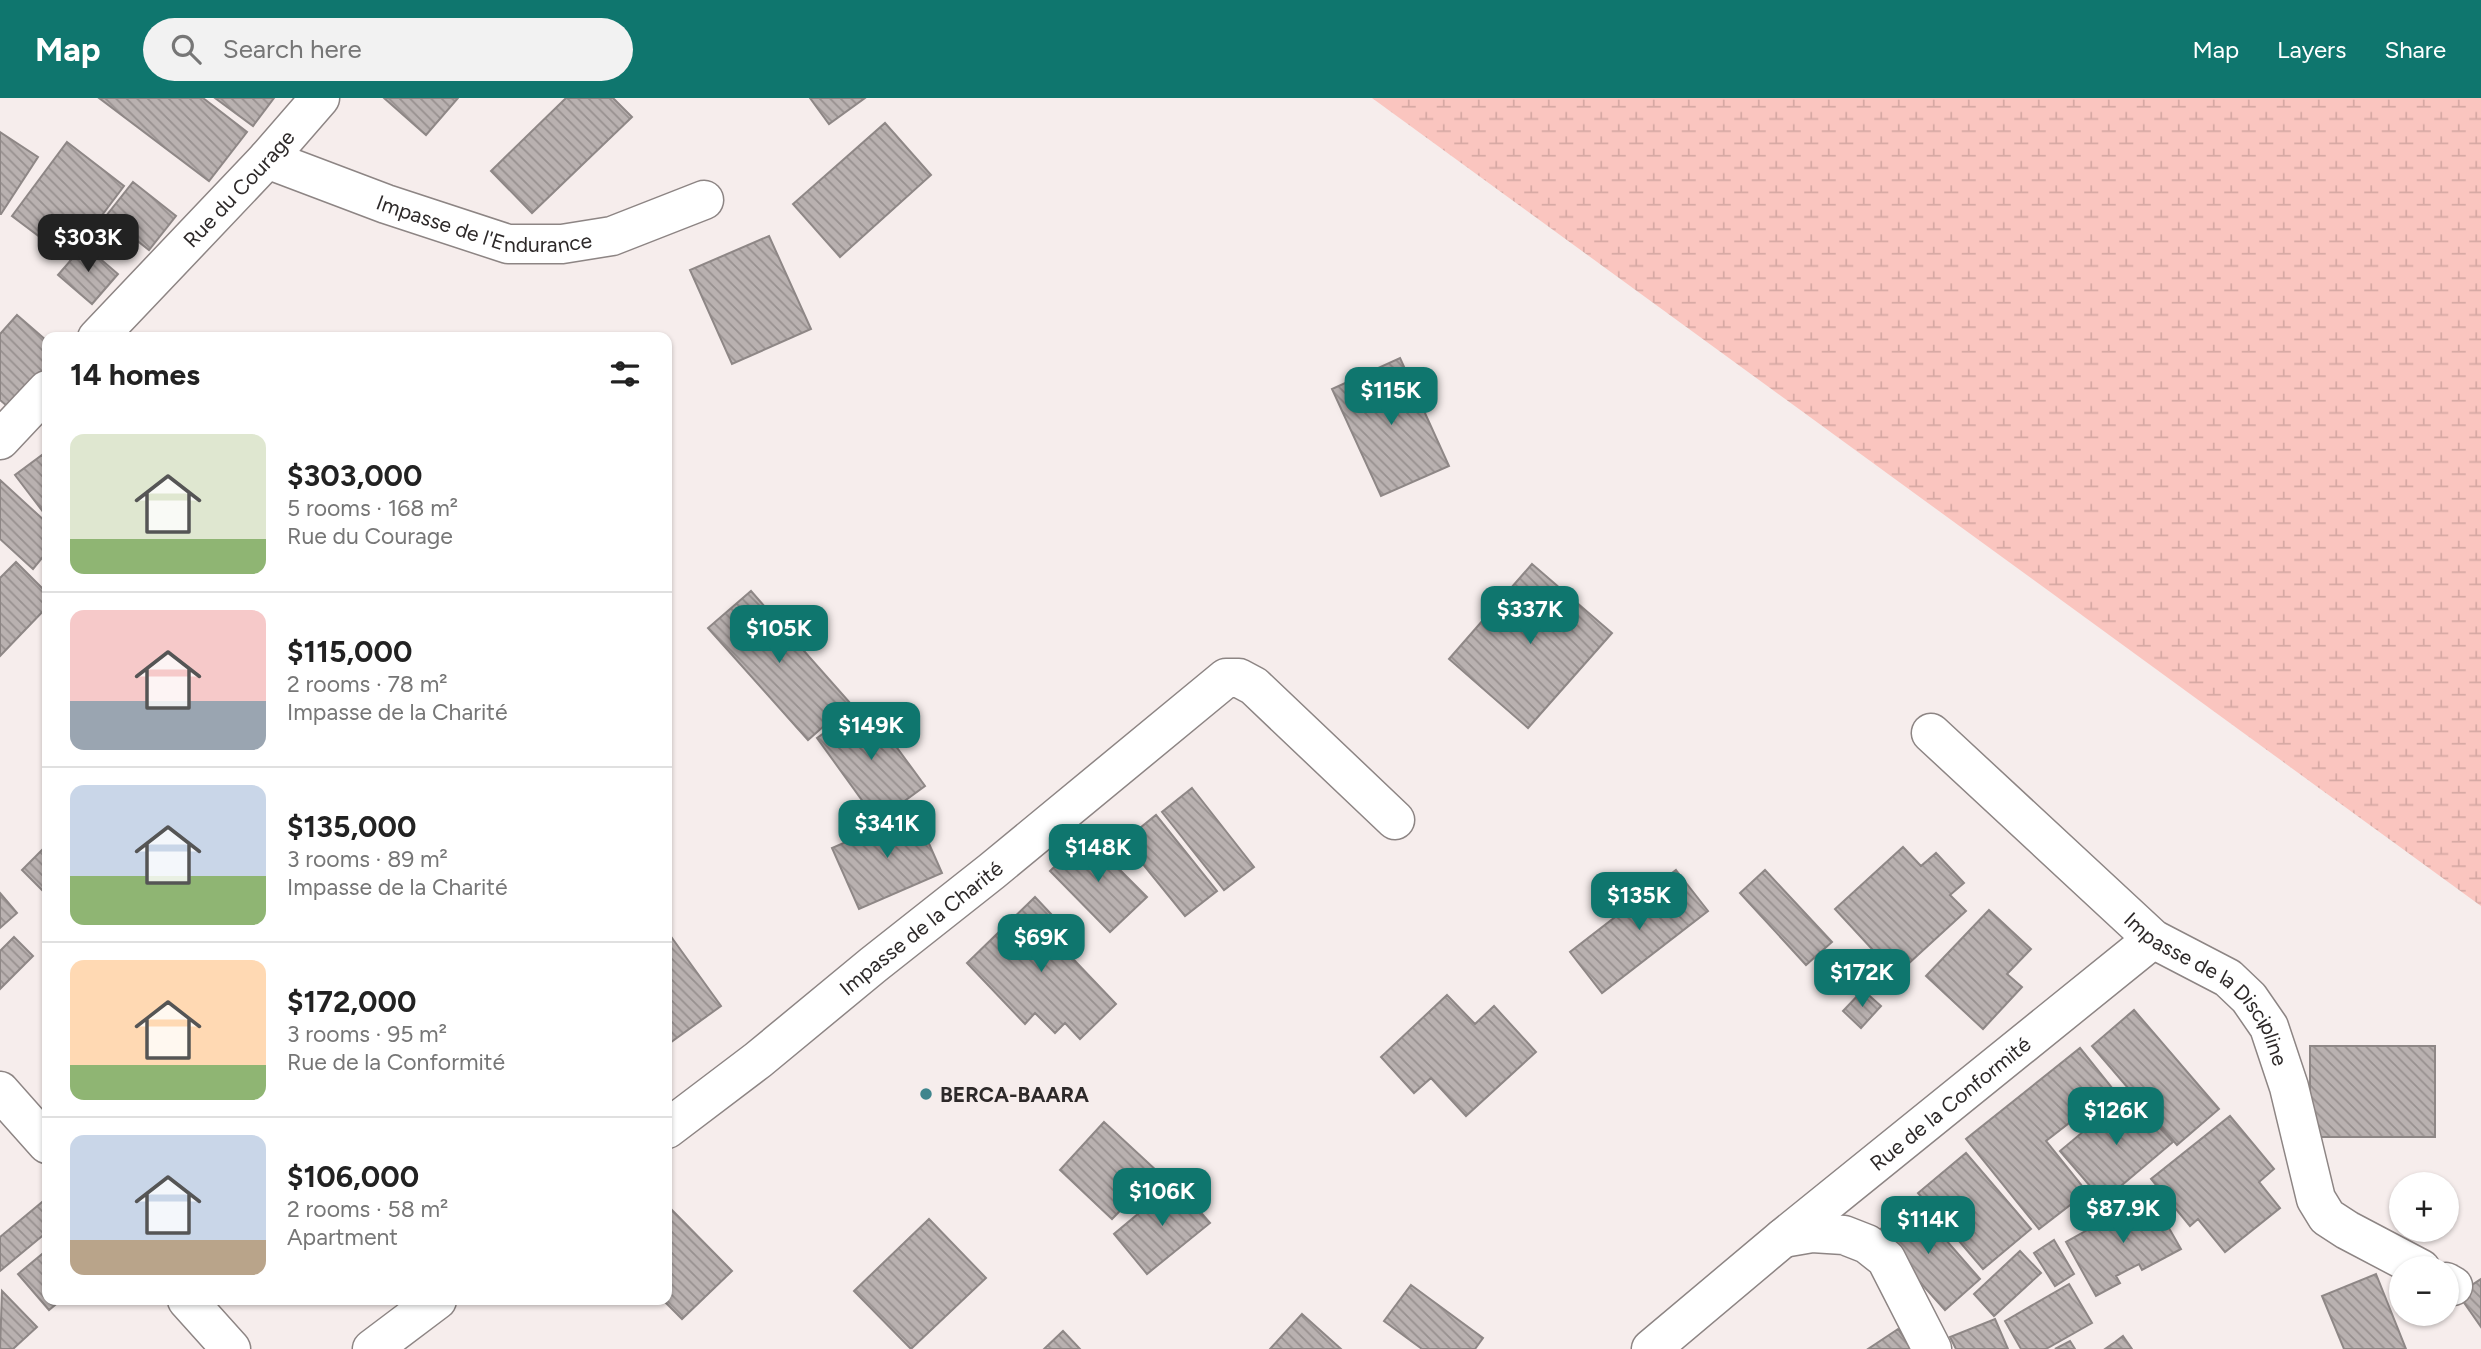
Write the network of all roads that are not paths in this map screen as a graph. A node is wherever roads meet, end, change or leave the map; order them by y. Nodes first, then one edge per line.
1 (320, 98) edge
2 (267, 159) junction
3 (704, 200) dead end
4 (103, 332) edge
5 (42, 395) edge
6 (0, 440) edge
7 (1931, 733) dead end
8 (1395, 820) dead end
9 (2153, 939) junction
10 (0, 1091) edge
11 (672, 1125) edge
12 (42, 1138) edge
13 (1783, 1238) junction
14 (2396, 1256) edge
15 (191, 1305) edge
16 (430, 1305) edge
17 (231, 1349) edge
18 (372, 1349) edge
19 (1651, 1349) edge
20 (1932, 1349) edge

1 - 2 street, Rue du Courage
2 - 3 street, Impasse de l'Endurance
2 - 4 street, Rue du Courage
5 - 6 street
7 - 9 street, Impasse de la Discipline
8 - 11 street, Impasse de la Charité
9 - 13 street, Rue de la Conformité
9 - 14 street, Impasse de la Discipline
10 - 12 street
13 - 19 street, Rue de la Conformité
13 - 20 street
15 - 17 street
16 - 18 street

